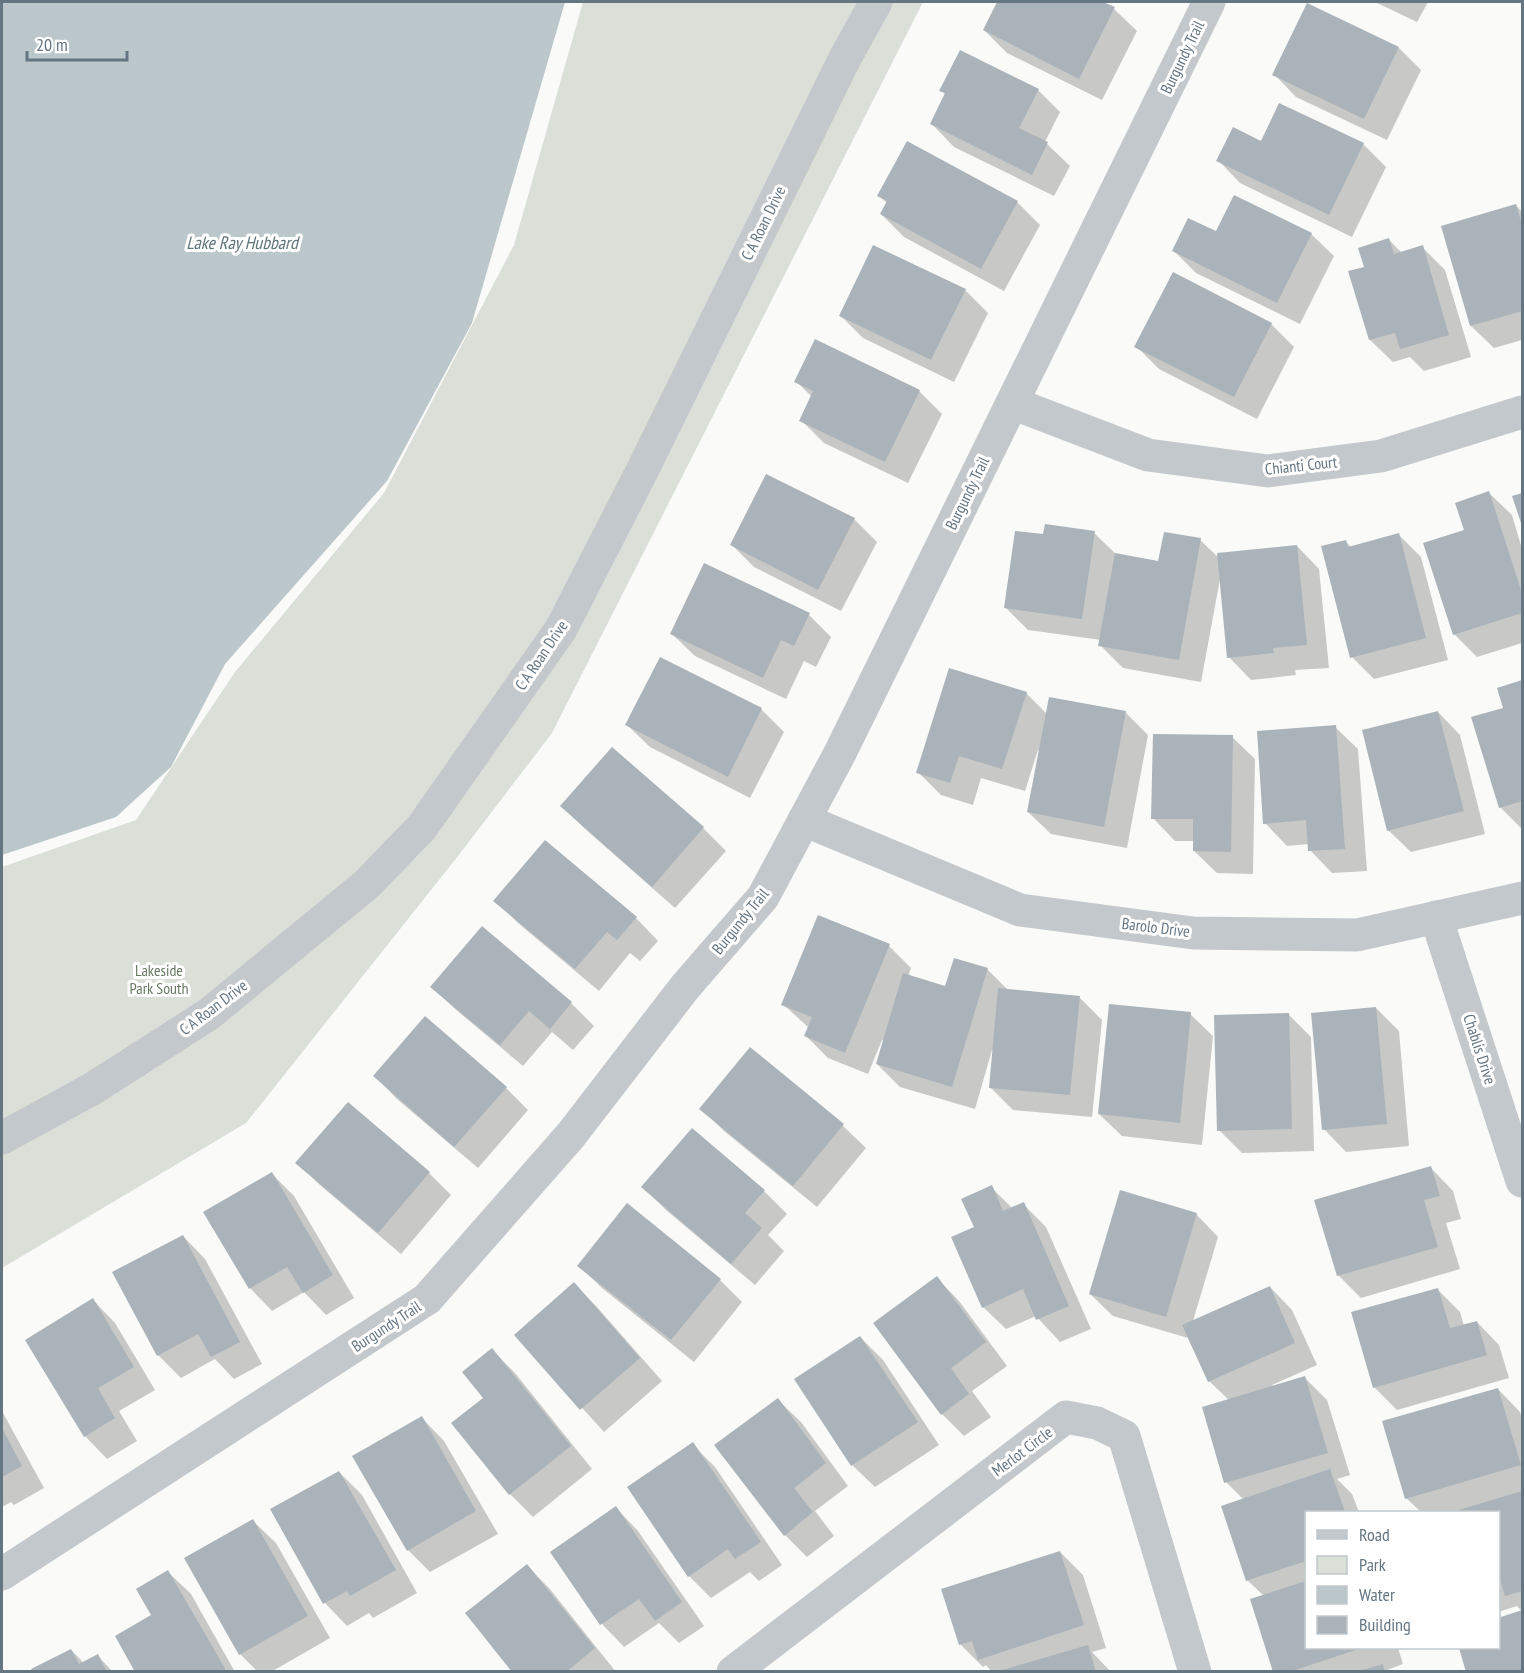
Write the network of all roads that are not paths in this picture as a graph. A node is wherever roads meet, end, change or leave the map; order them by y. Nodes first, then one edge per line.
1 (876, 2) edge
2 (1209, 2) edge
3 (1012, 403) junction
4 (1522, 412) edge
5 (804, 820) junction
6 (1522, 898) edge
7 (1436, 917) junction
8 (2, 1138) edge
9 (1522, 1181) edge
10 (2, 1575) edge
11 (734, 1671) edge
12 (1195, 1671) edge

1 - 8 street, C A Roan Drive
2 - 3 street, Burgundy Trail
3 - 4 street, Chianti Court
3 - 5 street, Burgundy Trail
5 - 7 street, Barolo Drive
5 - 10 street, Burgundy Trail
6 - 7 street, Barolo Drive
7 - 9 street, Chablis Drive
11 - 12 street, Merlot Circle

